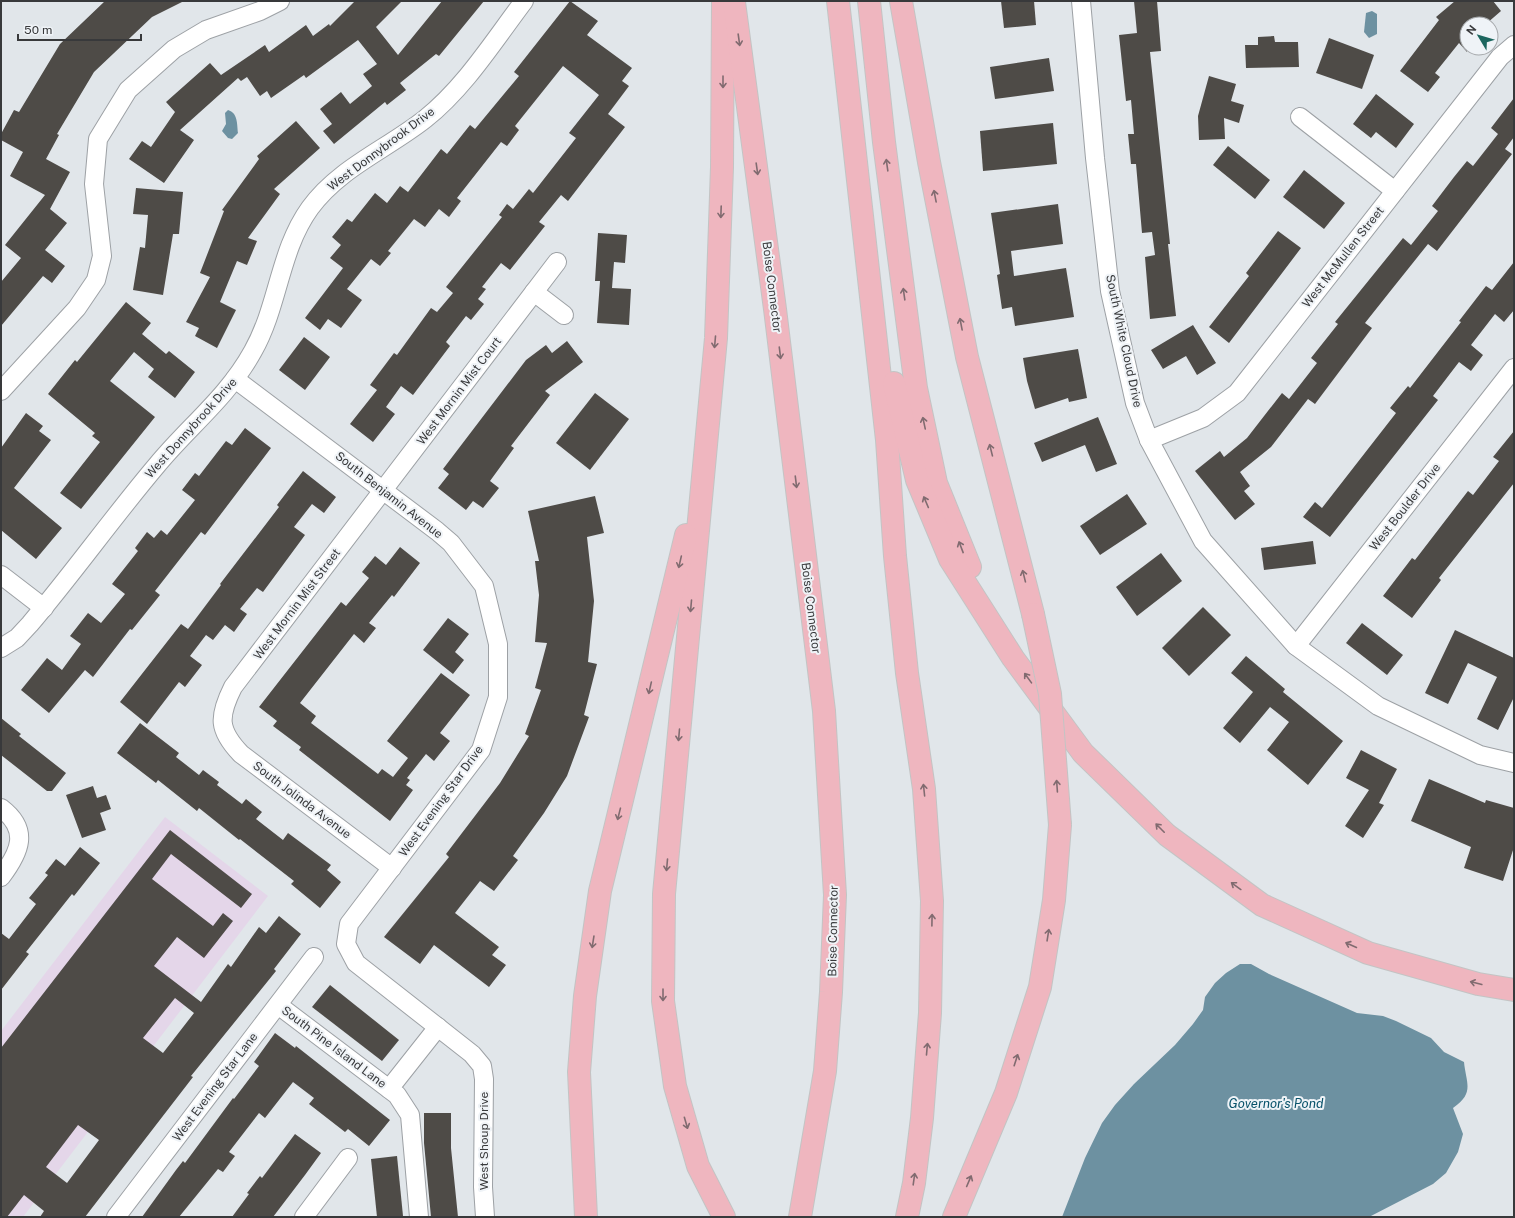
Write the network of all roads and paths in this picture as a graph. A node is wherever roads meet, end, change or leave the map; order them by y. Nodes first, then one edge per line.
1 (280, 1) edge
2 (524, 1) edge
3 (723, 1) edge
4 (734, 1) edge
5 (838, 1) edge
6 (869, 1) edge
7 (901, 1) edge
8 (1081, 1) edge
9 (1514, 45) edge
10 (1300, 117) dead end
11 (1394, 192) junction
12 (862, 211) junction
13 (557, 262) dead end
14 (534, 292) junction
15 (564, 315) dead end
16 (1514, 368) edge
17 (236, 379) junction
18 (1, 391) edge
19 (1149, 440) junction
20 (705, 456) junction
21 (383, 490) junction
22 (1, 575) edge
23 (44, 608) junction
24 (498, 644) joint
25 (1296, 646) junction
26 (1, 648) edge
27 (1013, 658) junction
28 (222, 722) joint
29 (1514, 763) edge
30 (1, 808) edge
31 (392, 868) junction
32 (1, 877) edge
33 (314, 957) dead end
34 (1514, 990) edge
35 (278, 1005) junction
36 (438, 1027) junction
37 (389, 1089) junction
38 (348, 1158) dead end
39 (116, 1217) edge
40 (304, 1217) edge
41 (419, 1217) edge
42 (485, 1217) edge
43 (586, 1217) edge
44 (724, 1217) edge
45 (800, 1217) edge
46 (907, 1217) edge
47 (954, 1217) edge

1 - 18 street
2 - 17 street, West Donnybrook Drive
3 -> 20 highway
4 -> 45 highway, Boise Connector
5 - 12 highway
27 -> 6 highway
47 -> 7 highway, bridge
8 - 19 street, South White Cloud Drive
9 - 11 street, West McMullen Street
10 - 11 street
11 - 19 street, West McMullen Street
27 -> 12 highway
46 -> 12 highway
13 - 14 street, West Mornin Mist Court
14 - 15 street
14 - 21 street, West Mornin Mist Court
16 - 25 street, West Boulder Drive
17 - 21 street, South Benjamin Avenue
17 - 23 street, West Donnybrook Drive
19 - 25 street, South White Cloud Drive
20 -> 43 highway
20 -> 44 highway
21 - 24 street, South Benjamin Avenue
21 - 28 street, West Mornin Mist Street
22 - 23 street
23 - 26 street, West Donnybrook Drive
24 - 31 street, West Evening Star Drive
25 - 29 street, South White Cloud Drive
34 -> 27 highway
28 - 31 street, South Jolinda Avenue
30 - 32 street
31 - 36 street, West Evening Star Drive
33 - 35 street, West Evening Star Lane
35 - 37 street, South Pine Island Lane
35 - 39 street, West Evening Star Lane
36 - 37 street
36 - 42 street, West Shoup Drive
37 - 41 street, South Pine Island Lane
38 - 40 street

